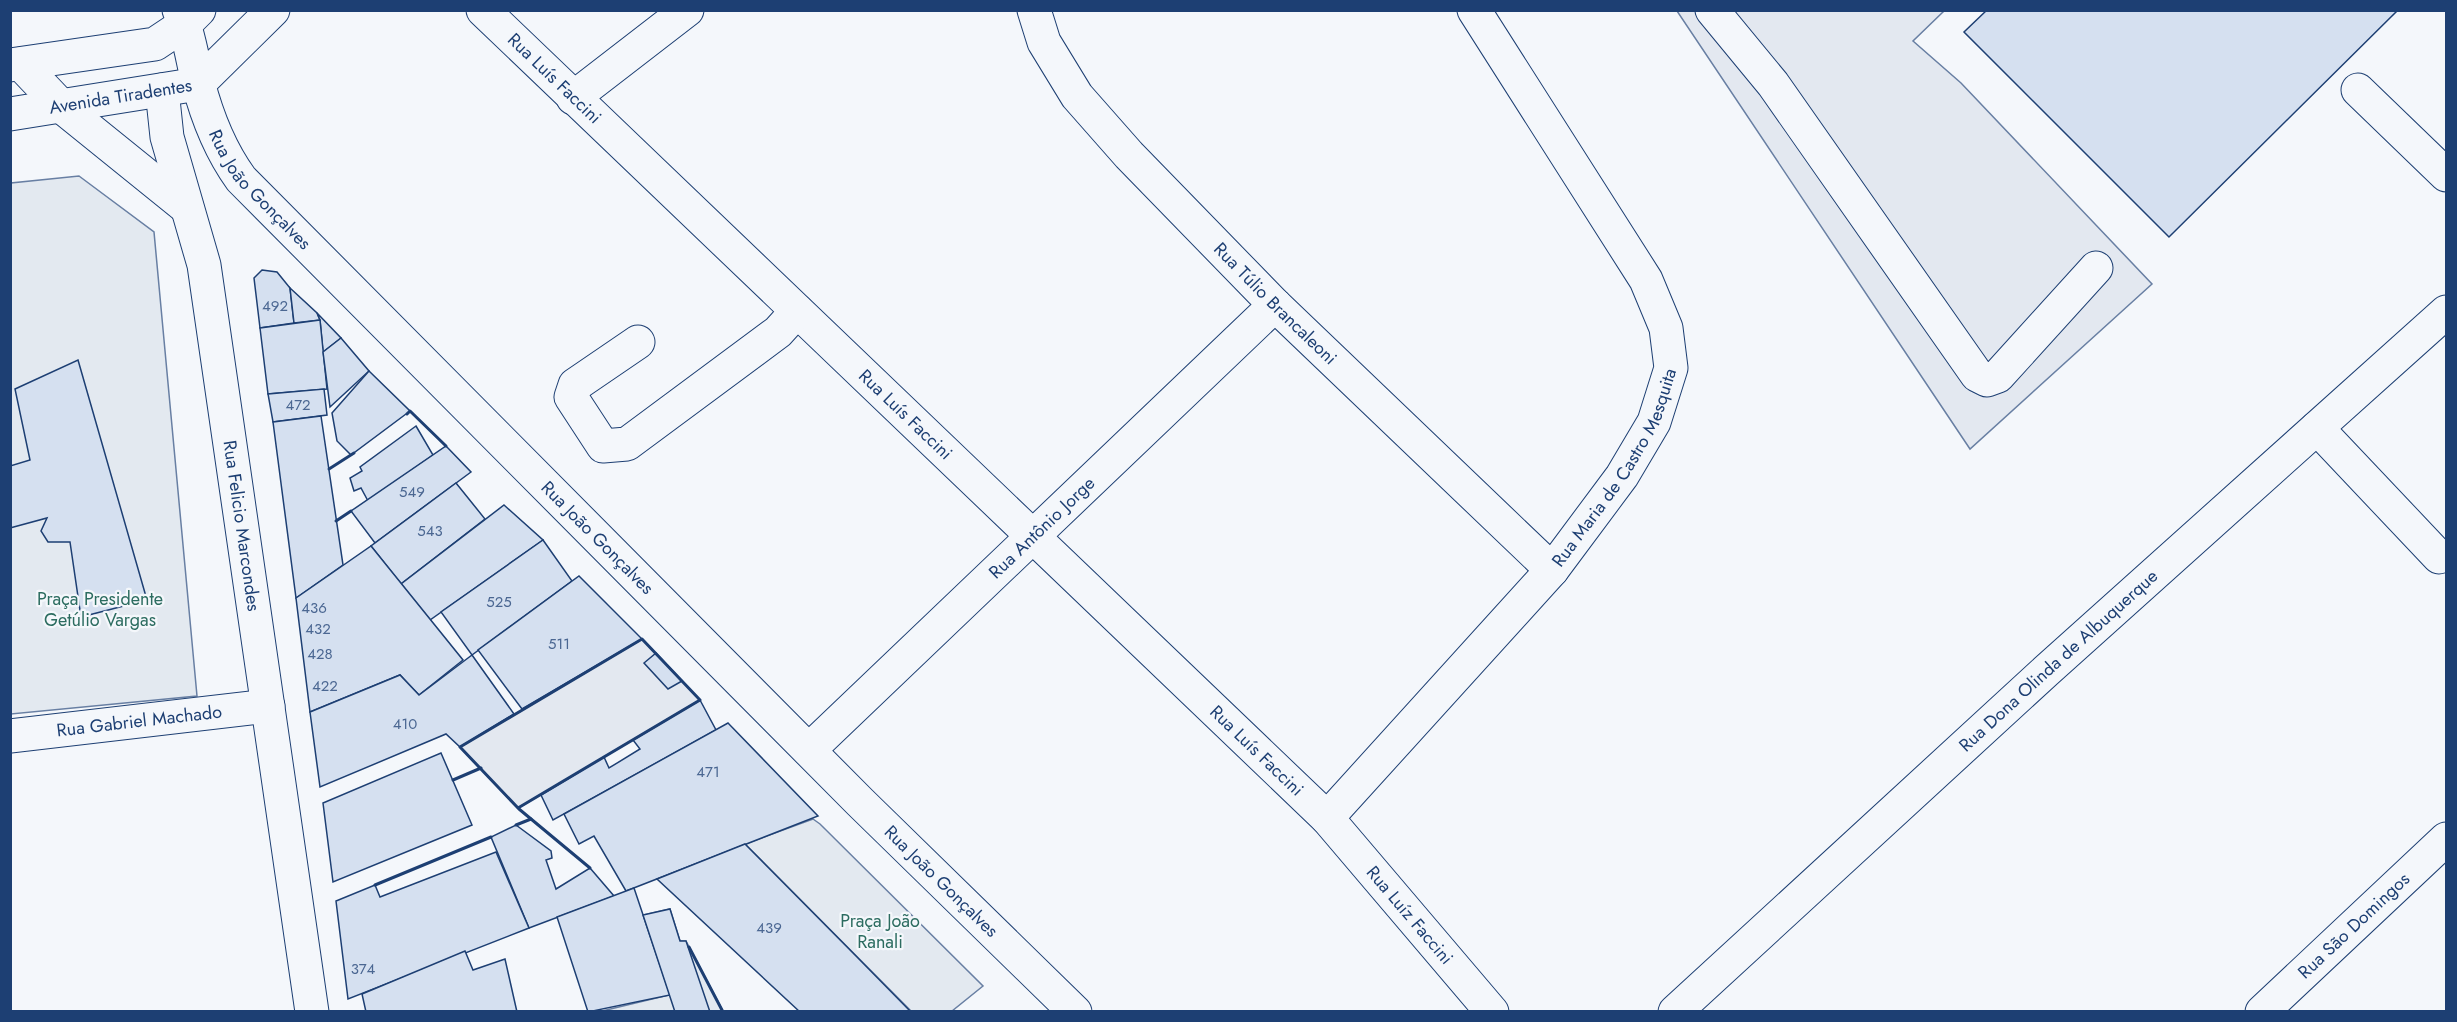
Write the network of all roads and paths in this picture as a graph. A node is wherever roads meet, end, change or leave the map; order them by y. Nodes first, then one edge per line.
1 (273, 10) edge
2 (483, 10) edge
3 (687, 10) edge
4 (1034, 10) edge
5 (1474, 10) edge
6 (1719, 13) edge
7 (181, 14) edge
8 (155, 44) junction
9 (16, 64) edge
10 (198, 84) junction
11 (162, 90) junction
12 (2358, 90) dead end
13 (573, 98) junction
14 (62, 107) junction
15 (10, 114) edge
16 (2446, 175) edge
17 (187, 208) junction
18 (2096, 268) dead end
19 (1275, 305) junction
20 (797, 311) junction
21 (2446, 312) edge
22 (638, 342) dead end
23 (2317, 428) junction
24 (1033, 536) junction
25 (2439, 557) dead end
26 (1552, 570) junction
27 (268, 706) junction
28 (10, 736) edge
29 (809, 750) junction
30 (1327, 818) junction
31 (2446, 839) edge
32 (312, 1011) edge
33 (1075, 1011) edge
34 (1492, 1011) edge
35 (1675, 1011) edge
36 (2262, 1011) edge

1 - 10 street, Avenida Tiradentes
2 - 13 street, Rua Luís Faccini
3 - 13 street
4 - 19 street, Rua Túlio Brancaleoni
5 - 26 street, Rua Maria de Castro Mesquita
6 - 18 street
7 - 8 street
7 - 10 street, Rua João Gonçalves
8 - 9 street
8 - 11 street, Rua Felicio Marcondes
9 - 14 street
10 - 11 street, Avenida Tiradentes
10 - 29 street, Rua João Gonçalves
11 - 14 street, Avenida Tiradentes
11 - 17 street, Rua Felicio Marcondes
12 - 16 street
13 - 20 street, Rua Luís Faccini
14 - 15 street, Avenida Tiradentes
14 - 17 street
17 - 27 street, Rua Felicio Marcondes
19 - 24 street, Rua Antônio Jorge
19 - 26 street, Rua Túlio Brancaleoni
20 - 22 street
20 - 24 street, Rua Luís Faccini
21 - 23 street, Rua Dona Olinda de Albuquerque
23 - 25 street
23 - 35 street, Rua Dona Olinda de Albuquerque
24 - 29 street, Rua Antônio Jorge
24 - 30 street, Rua Luís Faccini
26 - 30 street, Rua Maria de Castro Mesquita
27 - 28 street, Rua Gabriel Machado
27 - 32 street, Rua Felicio Marcondes
29 - 33 street, Rua João Gonçalves
30 - 34 street, Rua Luíz Faccini
31 - 36 street, Rua São Domingos

